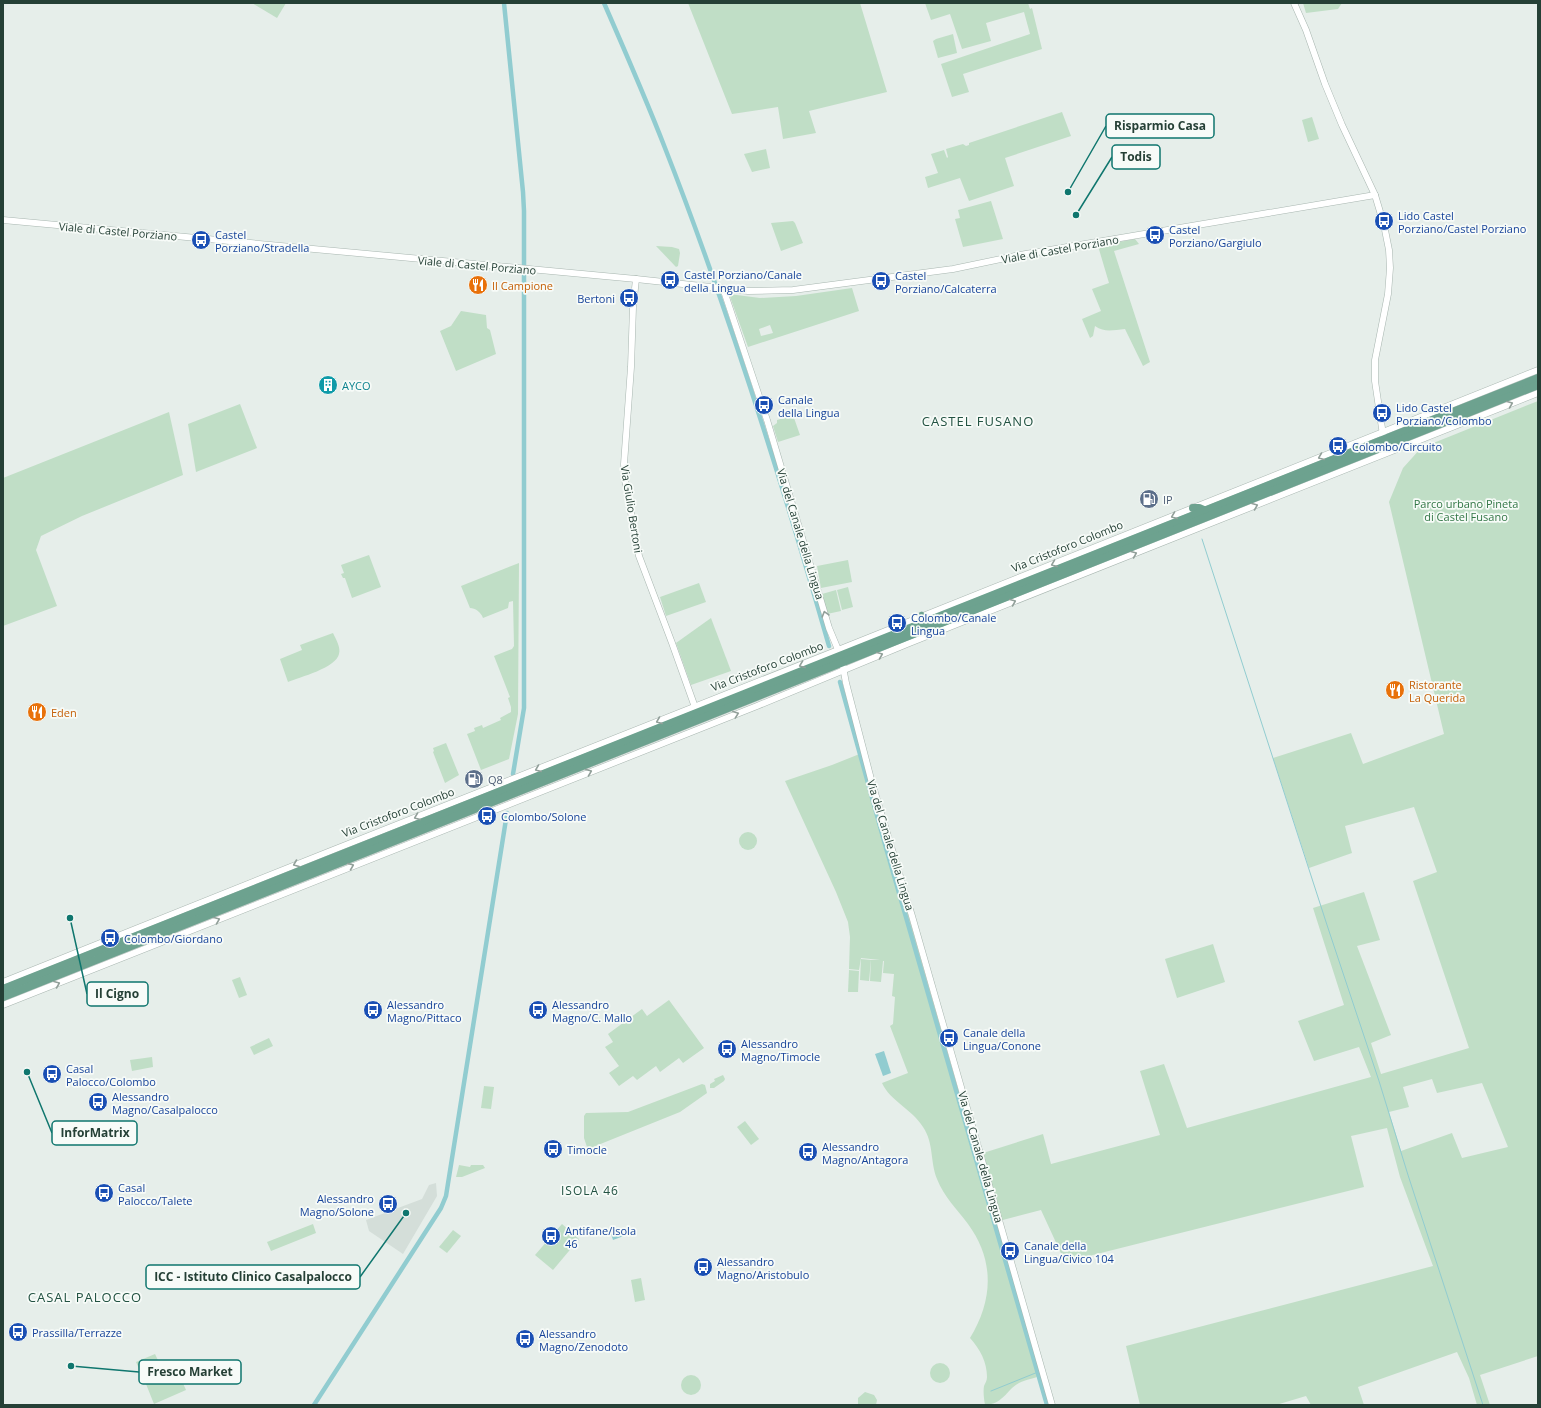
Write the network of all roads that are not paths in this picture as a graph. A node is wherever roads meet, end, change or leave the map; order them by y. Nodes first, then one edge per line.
1 (1294, 3) edge
2 (1376, 195) junction
3 (3, 220) edge
4 (636, 279) junction
5 (721, 288) junction
6 (1538, 370) edge
7 (1538, 378) edge
8 (1538, 385) edge
9 (1495, 388) junction
10 (1538, 393) edge
11 (1491, 397) junction
12 (1384, 439) junction
13 (1382, 456) junction
14 (1193, 508) junction
15 (1206, 511) junction
16 (922, 616) junction
17 (932, 621) junction
18 (841, 660) junction
19 (746, 702) junction
20 (757, 706) junction
21 (699, 716) junction
22 (3, 982) edge
23 (3, 989) edge
24 (3, 997) edge
25 (3, 1005) edge
26 (1052, 1405) edge

1 - 2 street
2 - 5 street, Viale di Castel Porziano
2 - 12 street
3 - 4 street, Viale di Castel Porziano
4 - 5 street, Viale di Castel Porziano
4 - 21 street, Via Giulio Bertoni
18 -> 5 street, Via del Canale della Lingua
6 - 9 street, Via Cristoforo Colombo
7 - 11 main road, Via Cristoforo Colombo
8 - 12 main road, Via Cristoforo Colombo
9 - 11 street
9 - 12 street, Via Cristoforo Colombo
13 -> 10 street, Via Cristoforo Colombo
11 - 12 main road, Via Cristoforo Colombo
12 - 13 street
12 -> 14 street, Via Cristoforo Colombo
12 - 15 main road, Via Cristoforo Colombo
12 - 18 main road, Via Cristoforo Colombo
18 -> 13 street, Via Cristoforo Colombo
14 - 15 main road
14 -> 16 street, Via Cristoforo Colombo
15 - 17 main road, Via Cristoforo Colombo
16 - 17 main road
16 - 18 street, Via Cristoforo Colombo
17 - 18 main road, Via Cristoforo Colombo
18 - 19 main road, Via Cristoforo Colombo
18 - 20 street, Via Cristoforo Colombo
18 -> 21 main road, Via Cristoforo Colombo
18 - 26 street, Via del Canale della Lingua
19 - 20 street
19 - 21 main road, Via Cristoforo Colombo
21 -> 20 street, Via Cristoforo Colombo
21 -> 22 street, Via Cristoforo Colombo
21 - 23 main road, Via Cristoforo Colombo
21 - 24 main road, Via Cristoforo Colombo
25 -> 21 street, Via Cristoforo Colombo

